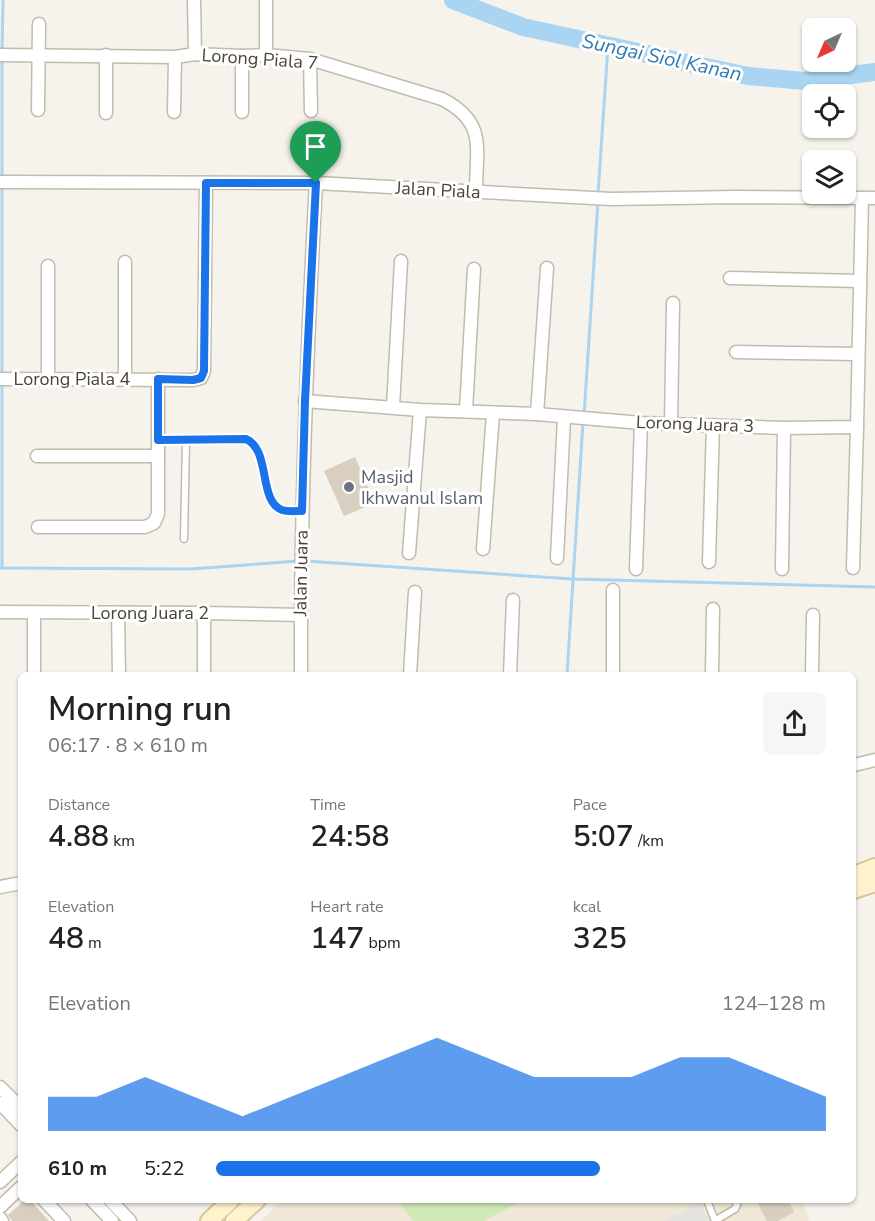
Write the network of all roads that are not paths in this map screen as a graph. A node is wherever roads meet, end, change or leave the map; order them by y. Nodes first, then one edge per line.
1 (194, 0) edge
2 (266, 0) edge
3 (39, 24) dead end
4 (195, 54) junction
5 (5, 55) edge
6 (38, 55) junction
7 (106, 55) junction
8 (266, 55) junction
9 (175, 57) junction
10 (242, 57) junction
11 (310, 59) junction
12 (38, 110) dead end
13 (311, 111) dead end
14 (174, 112) dead end
15 (242, 112) dead end
16 (106, 113) dead end
17 (5, 182) edge
18 (206, 183) junction
19 (316, 183) junction
20 (476, 191) junction
21 (868, 198) edge
22 (401, 261) dead end
23 (125, 262) dead end
24 (48, 266) dead end
25 (547, 268) dead end
26 (474, 269) dead end
27 (730, 278) dead end
28 (860, 281) junction
29 (673, 303) dead end
30 (736, 352) dead end
31 (858, 354) junction
32 (48, 378) junction
33 (125, 378) junction
34 (6, 379) edge
35 (158, 379) junction
36 (305, 401) junction
37 (393, 407) junction
38 (420, 410) junction
39 (466, 410) junction
40 (493, 413) junction
41 (537, 414) junction
42 (570, 418) junction
43 (641, 423) junction
44 (671, 424) junction
45 (713, 425) junction
46 (856, 427) junction
47 (784, 428) junction
48 (158, 440) junction
49 (186, 441) junction
50 (37, 456) dead end
51 (158, 456) junction
52 (302, 511) junction
53 (38, 527) dead end
54 (184, 539) dead end
55 (483, 549) dead end
56 (409, 553) dead end
57 (556, 558) dead end
58 (710, 562) dead end
59 (853, 568) dead end
60 (636, 569) dead end
61 (782, 569) dead end
62 (614, 590) dead end
63 (415, 592) dead end
64 (513, 600) dead end
65 (713, 609) dead end
66 (0, 612) edge
67 (34, 613) junction
68 (118, 613) junction
69 (204, 613) junction
70 (301, 615) junction
71 (813, 615) dead end
72 (34, 672) edge
73 (119, 672) edge
74 (204, 672) edge
75 (301, 672) edge
76 (410, 672) edge
77 (510, 672) edge
78 (613, 672) edge
79 (712, 672) edge
80 (812, 672) edge
81 (875, 760) edge
82 (856, 765) edge
83 (875, 867) edge
84 (856, 874) edge
85 (875, 883) edge
86 (18, 884) edge
87 (0, 887) edge
88 (856, 889) edge
89 (0, 1087) edge
90 (0, 1102) edge
91 (18, 1105) edge
92 (18, 1122) edge
93 (18, 1170) edge
94 (0, 1182) edge
95 (18, 1190) edge
96 (47, 1203) edge
97 (95, 1203) edge
98 (113, 1203) edge
99 (228, 1203) edge
100 (254, 1203) edge
101 (707, 1203) edge
102 (736, 1203) edge
103 (0, 1207) edge
104 (715, 1220) edge
105 (64, 1221) edge
106 (112, 1221) edge
107 (130, 1221) edge
108 (209, 1221) edge
109 (234, 1221) edge

1 - 4 street
2 - 8 street
3 - 6 street
4 - 9 street, Lorong Piala 7
4 - 10 street, Lorong Piala 7
5 - 6 street, Lorong Piala 7
6 - 7 street, Lorong Piala 7
6 - 12 street
7 - 9 street, Lorong Piala 7
7 - 16 street
8 - 10 street, Lorong Piala 7
8 - 11 street, Lorong Piala 7
9 - 14 street
10 - 15 street
11 - 13 street
11 - 20 street, Lorong Piala 7
17 - 18 street, Jalan Piala
18 - 19 street, Jalan Piala
18 - 35 street, Lorong Piala 4
19 - 20 street, Jalan Piala
19 - 36 street, Jalan Juara
20 - 21 street, Jalan Piala
21 - 28 street
22 - 37 street
23 - 33 street
24 - 32 street
25 - 41 street
26 - 39 street
27 - 28 street
28 - 31 street
29 - 44 street
30 - 31 street
31 - 46 street
32 - 33 street, Lorong Piala 4
32 - 34 street, Lorong Piala 4
33 - 35 street, Lorong Piala 4
35 - 48 street
36 - 37 street, Lorong Juara 3
36 - 52 street, Jalan Juara
37 - 38 street, Lorong Juara 3
38 - 39 street, Lorong Juara 3
38 - 56 street
39 - 40 street, Lorong Juara 3
40 - 41 street, Lorong Juara 3
40 - 55 street
41 - 42 street, Lorong Juara 3
42 - 43 street, Lorong Juara 3
42 - 57 street
43 - 44 street, Lorong Juara 3
43 - 60 street
44 - 45 street, Lorong Juara 3
45 - 47 street, Lorong Juara 3
45 - 58 street
46 - 47 street, Lorong Juara 3
46 - 59 street
47 - 61 street
48 - 49 lane
48 - 51 street
49 - 52 lane
49 - 54 lane
50 - 51 street
51 - 53 street
52 - 70 street, Jalan Juara
62 - 78 street
63 - 76 street
64 - 77 street
65 - 79 street
66 - 67 street, Lorong Juara 2
67 - 68 street, Lorong Juara 2
67 - 72 street
68 - 69 street, Lorong Juara 2
68 - 73 street
69 - 70 street, Lorong Juara 2
69 - 74 street
70 - 75 street, Jalan Juara
71 - 80 street
81 - 82 street
83 - 84 main road
85 - 88 main road
86 - 87 street
89 - 91 street
90 - 92 street
93 - 94 street
95 - 103 street
96 - 105 street
97 - 106 street
98 - 107 street
99 - 108 main road
100 - 109 main road
101 - 104 lane
102 - 104 lane

